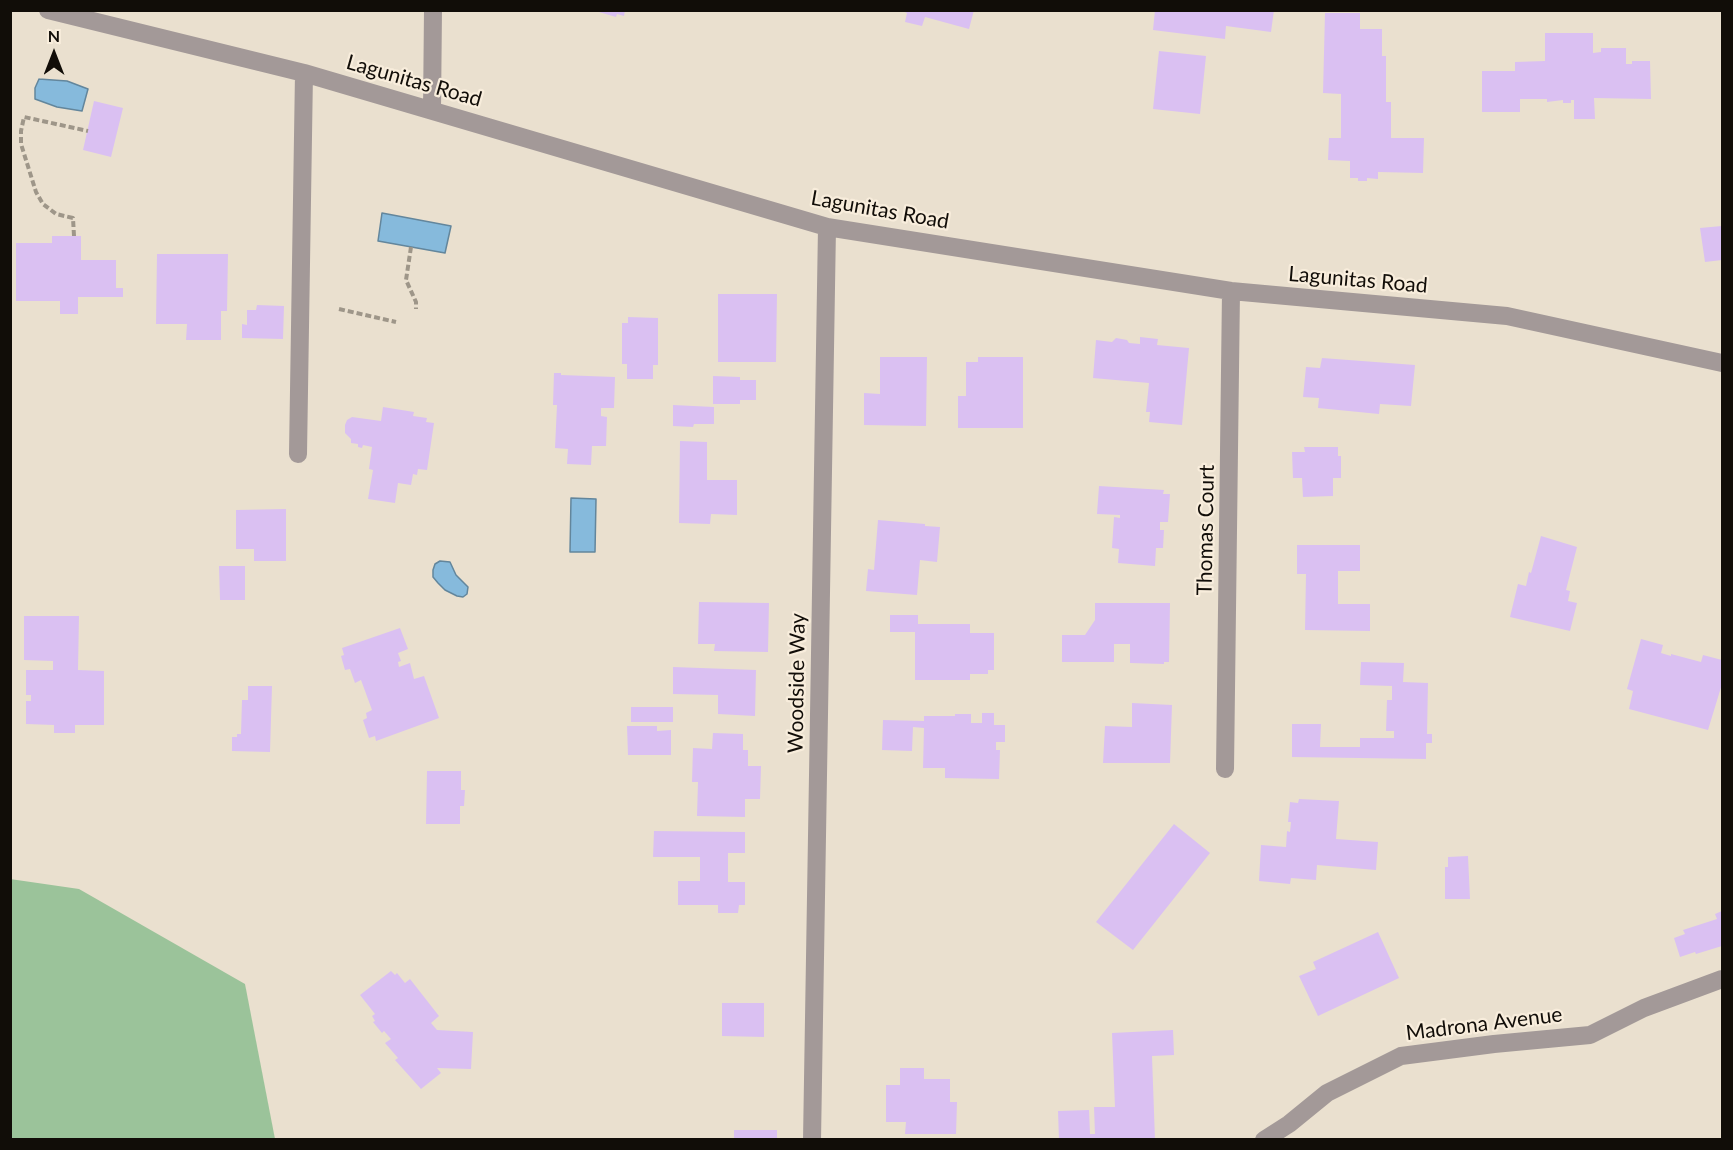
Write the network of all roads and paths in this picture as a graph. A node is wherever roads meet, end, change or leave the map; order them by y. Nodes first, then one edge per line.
1 (48, 10) edge
2 (432, 10) edge
3 (304, 73) junction
4 (432, 110) junction
5 (88, 131) dead end
6 (827, 227) junction
7 (74, 236) dead end
8 (411, 247) dead end
9 (1231, 291) junction
10 (339, 309) dead end
11 (416, 309) dead end
12 (396, 322) dead end
13 (1722, 363) edge
14 (298, 454) dead end
15 (1225, 769) dead end
16 (1722, 980) edge
17 (813, 1140) edge
18 (1264, 1140) edge

1 - 3 street, Lagunitas Road
2 - 4 street
3 - 4 street, Lagunitas Road
3 - 14 street
4 - 6 street, Lagunitas Road
5 - 7 path
6 - 9 street, Lagunitas Road
6 - 17 street, Woodside Way
8 - 11 path
9 - 13 street, Lagunitas Road
9 - 15 street, Thomas Court
10 - 12 path
16 - 18 street, Madrona Avenue

